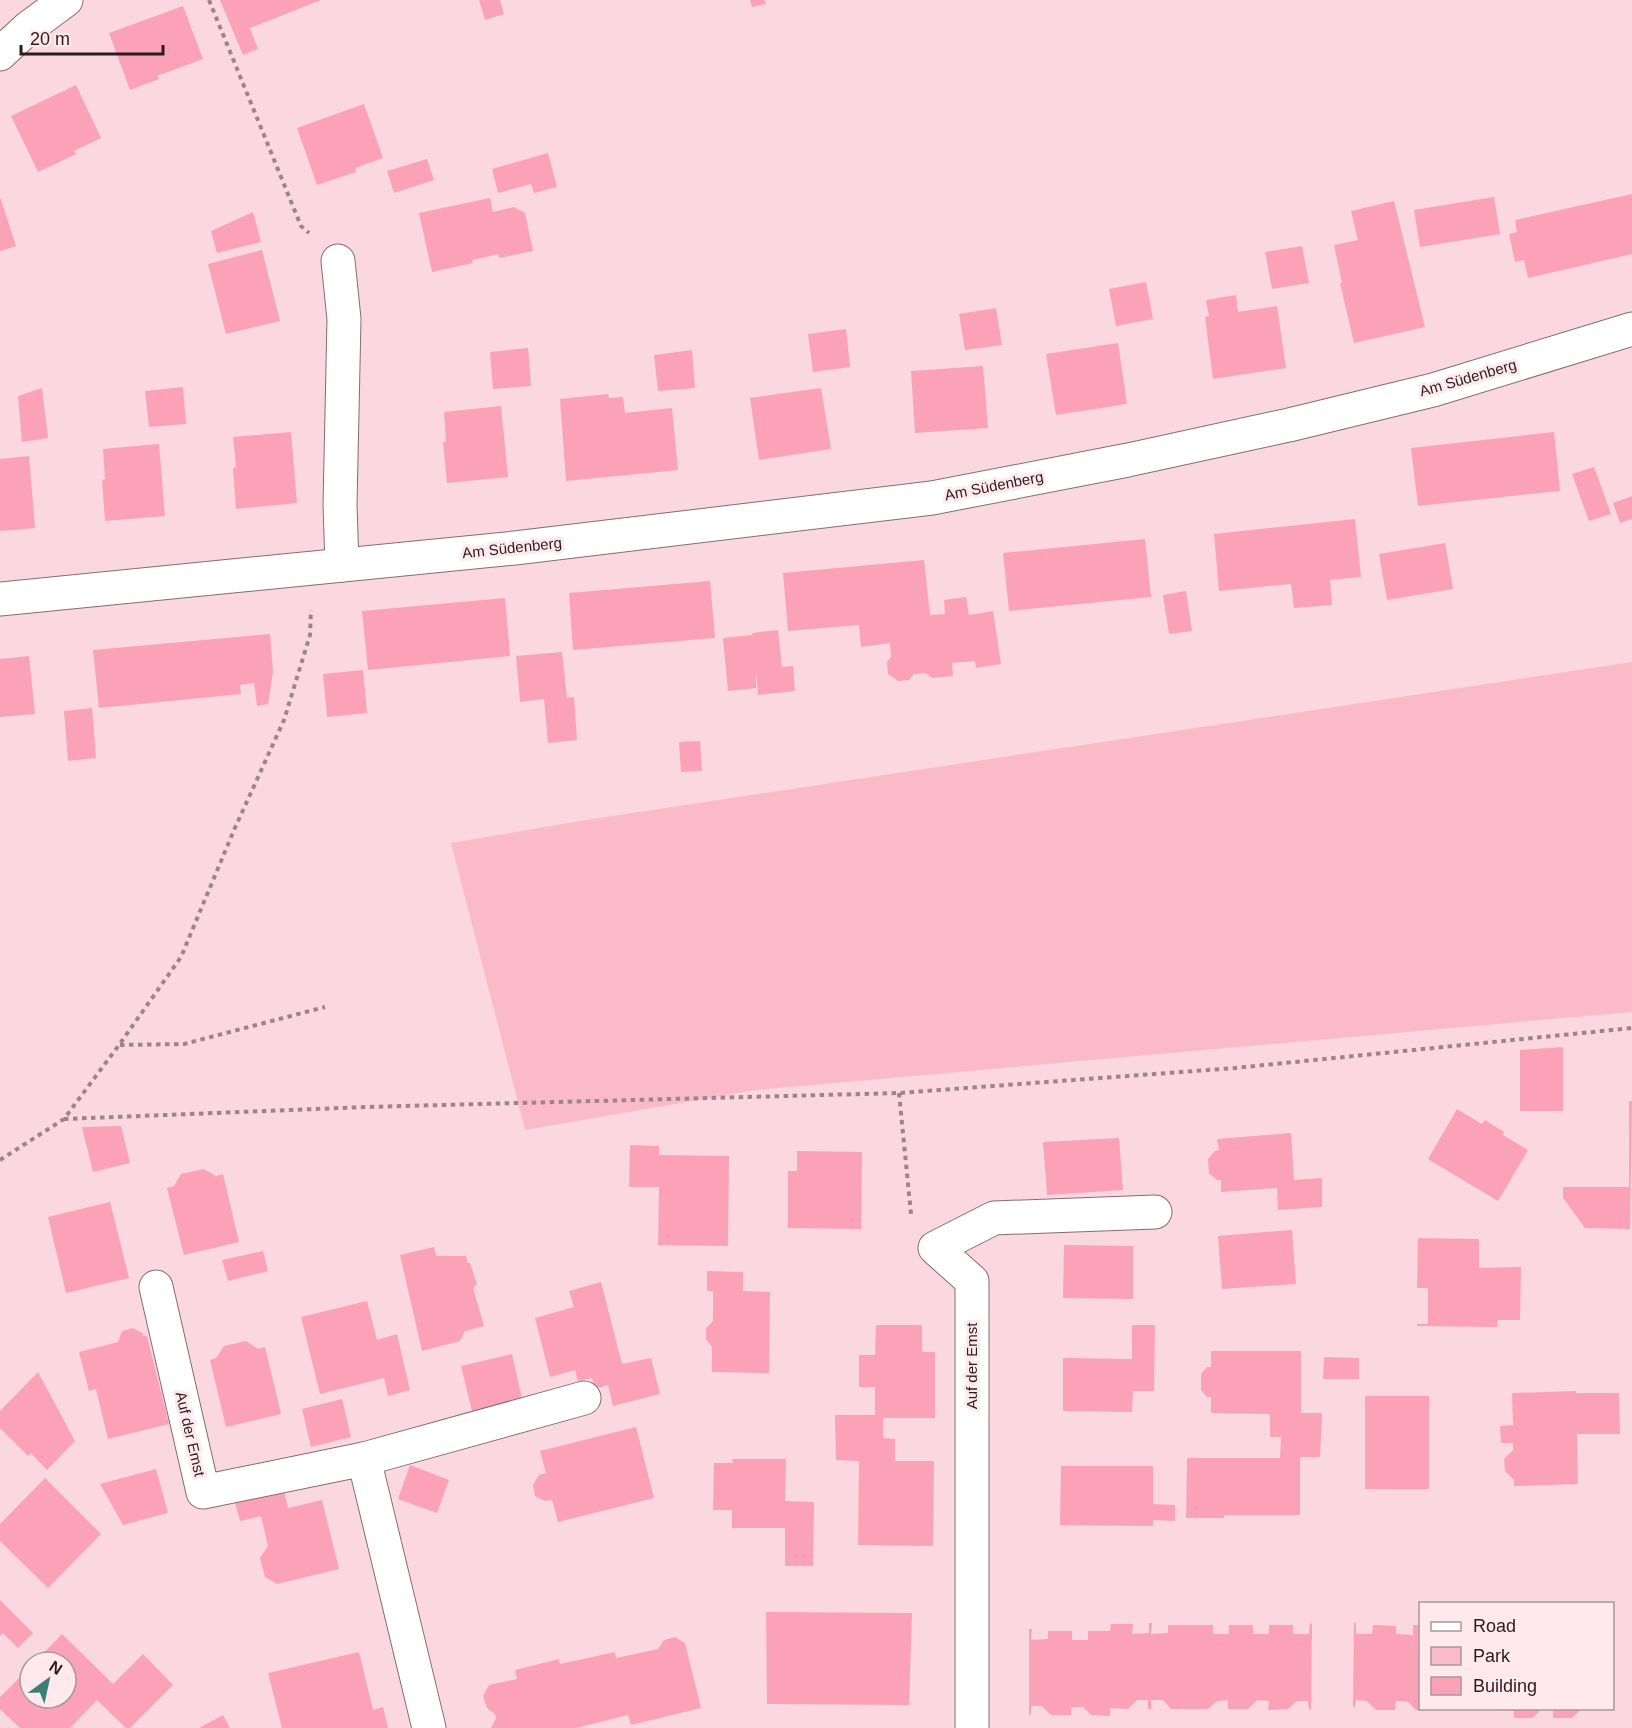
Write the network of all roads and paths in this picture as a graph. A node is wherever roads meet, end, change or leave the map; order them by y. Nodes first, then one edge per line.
1 (66, 0) edge
2 (209, 0) edge
3 (0, 54) edge
4 (338, 261) joint
5 (1632, 329) edge
6 (327, 566) junction
7 (0, 599) edge
8 (325, 1007) dead end
9 (1632, 1028) edge
10 (119, 1045) junction
11 (899, 1093) junction
12 (64, 1119) junction
13 (0, 1160) edge
14 (1155, 1212) dead end
15 (935, 1248) junction
16 (156, 1287) dead end
17 (584, 1398) dead end
18 (364, 1459) junction
19 (429, 1728) edge
20 (972, 1728) edge

1 - 3 street
2 - 4 path
4 - 6 street
5 - 6 street, Am Südenberg
6 - 7 street, Am Südenberg
6 - 10 path
8 - 10 path
9 - 11 path
10 - 12 path
11 - 12 path
11 - 15 path
12 - 13 path
14 - 15 street
15 - 20 street, Auf der Emst
16 - 18 street, Auf der Emst
17 - 18 street, Auf der Emst
18 - 19 street

